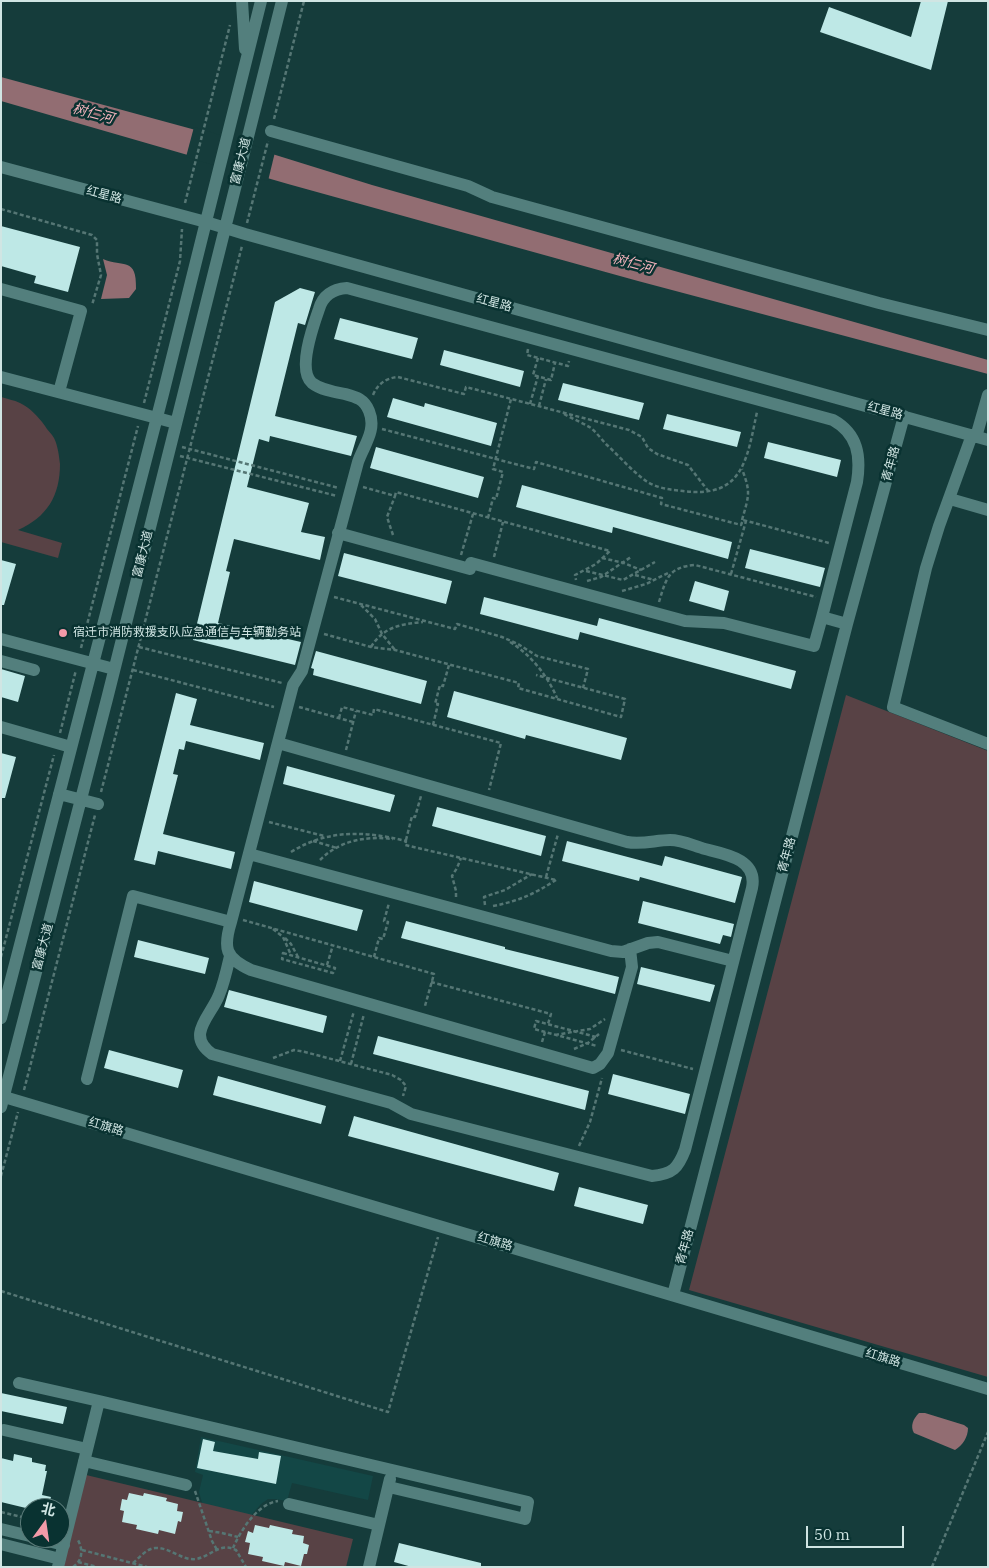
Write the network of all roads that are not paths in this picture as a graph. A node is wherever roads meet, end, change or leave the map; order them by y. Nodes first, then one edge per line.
1 (242, 1) edge
2 (260, 1) edge
3 (282, 1) edge
4 (245, 65) junction
5 (271, 130) road end
6 (1, 167) edge
7 (206, 222) junction
8 (224, 229) junction
9 (1, 289) edge
10 (988, 330) edge
11 (1, 377) edge
12 (59, 392) junction
13 (988, 396) edge
14 (904, 416) junction
15 (157, 418) junction
16 (176, 422) junction
17 (979, 437) edge
18 (950, 499) junction
19 (988, 510) edge
20 (338, 533) junction
21 (822, 617) junction
22 (847, 624) junction
23 (1, 639) edge
24 (1, 661) edge
25 (93, 664) junction
26 (34, 670) dead end
27 (114, 670) junction
28 (1, 727) edge
29 (278, 743) junction
30 (988, 744) edge
31 (71, 747) junction
32 (59, 794) junction
33 (81, 800) junction
34 (98, 804) road end
35 (249, 854) junction
36 (231, 919) junction
37 (630, 949) junction
38 (230, 956) junction
39 (733, 961) junction
40 (1, 1018) edge
41 (87, 1080) dead end
42 (2, 1100) edge
43 (673, 1295) junction
44 (19, 1383) dead end
45 (988, 1389) edge
46 (99, 1401) junction
47 (4, 1430) dead end
48 (86, 1455) junction
49 (393, 1470) junction
50 (186, 1485) road end
51 (389, 1487) junction
52 (289, 1504) road end
53 (70, 1520) edge
54 (379, 1525) junction
55 (1, 1529) edge
56 (20, 1534) edge
57 (1, 1544) edge
58 (63, 1548) edge
59 (59, 1563) edge
60 (369, 1567) edge

1 - 4 street
2 - 4 street, 富康大道
3 - 8 street, 富康大道
4 - 7 street, 富康大道
5 - 10 street
6 - 7 street, 红星路
7 - 8 street, 红星路
7 - 15 street, 富康大道
8 - 14 street, 红星路
8 - 16 street, 富康大道
9 - 12 street
11 - 12 street
12 - 15 street
13 - 17 street
14 - 17 street, 红星路
14 - 22 street, 青年路
15 - 16 street
15 - 25 street, 富康大道
16 - 27 street, 富康大道
17 - 18 street
18 - 19 street
18 - 30 street
20 - 21 street
20 - 21 street
20 - 29 street
21 - 22 street
22 - 43 street, 青年路
23 - 25 street
24 - 26 street
25 - 27 street
25 - 31 street, 富康大道
27 - 33 street, 富康大道
28 - 31 street
29 - 35 street
29 - 39 street
31 - 32 street, 富康大道
32 - 33 street
32 - 40 street, 富康大道
33 - 34 street
33 - 42 street, 富康大道
35 - 36 street
35 - 37 street
36 - 38 street
36 - 41 street
37 - 38 street
37 - 39 street
38 - 39 street
42 - 43 street, 红旗路
43 - 45 street, 红旗路
44 - 46 street
46 - 48 street
46 - 49 street
47 - 48 street
48 - 50 street
48 - 53 street
49 - 51 street
49 - 51 street
51 - 54 street
52 - 54 street
54 - 60 street
55 - 56 street
57 - 59 street
58 - 59 street

